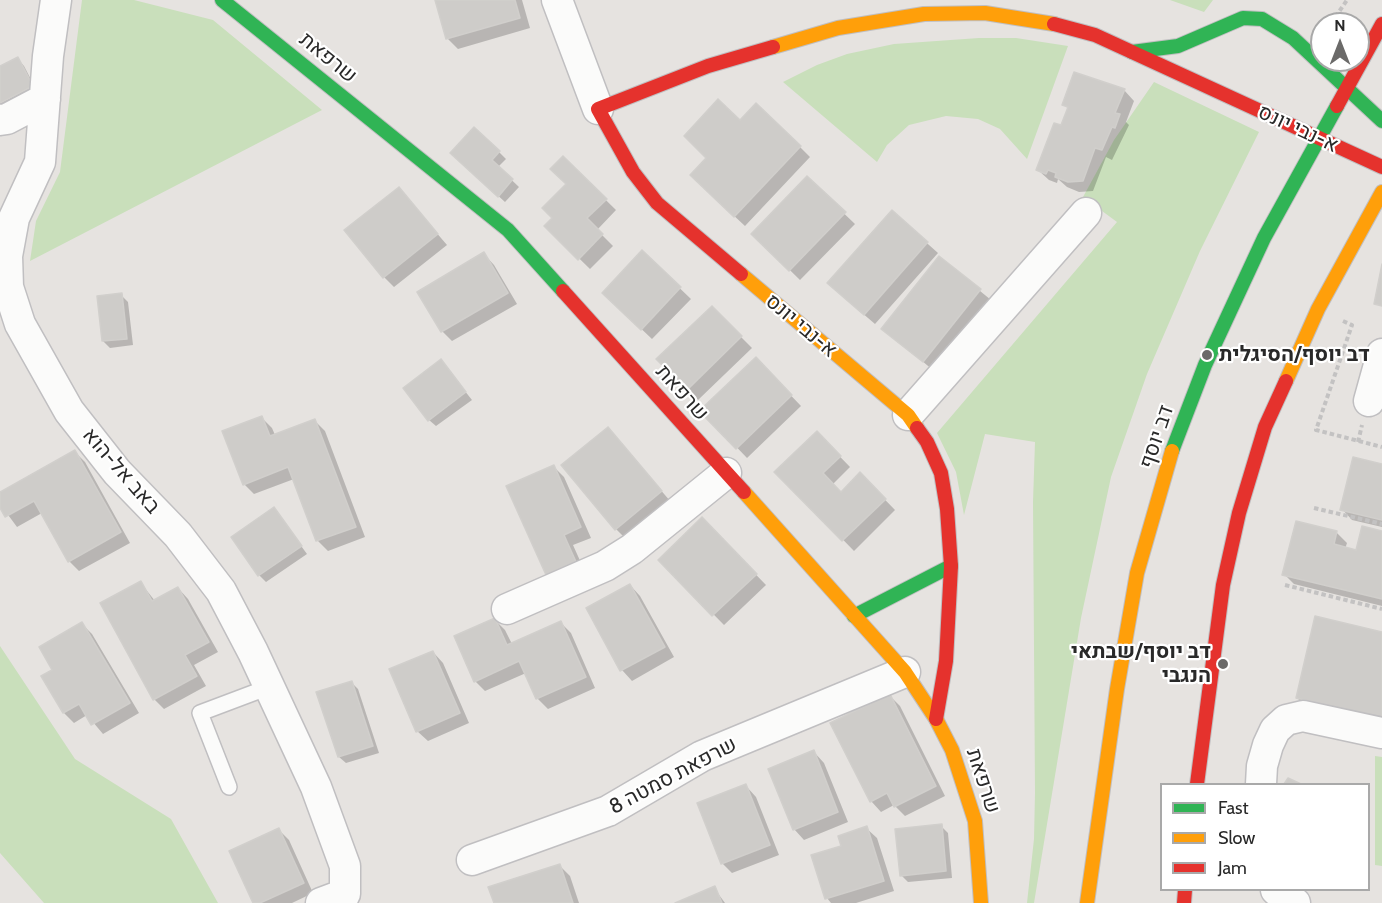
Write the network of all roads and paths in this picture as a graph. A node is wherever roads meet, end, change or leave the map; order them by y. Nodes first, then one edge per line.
1 (56, 0) edge
2 (222, 0) edge
3 (556, 0) edge
4 (1382, 15) edge
5 (1375, 23) edge
6 (1273, 24) junction
7 (1220, 29) junction
8 (1307, 32) dead end
9 (1210, 47) dead end
10 (1132, 52) junction
11 (1210, 72) dead end
12 (1345, 89) junction
13 (1215, 90) junction
14 (45, 99) junction
15 (598, 109) junction
16 (0, 120) edge
17 (1382, 121) edge
18 (1318, 139) junction
19 (1382, 167) edge
20 (1382, 192) edge
21 (1086, 213) dead end
22 (1318, 309) junction
23 (1382, 354) edge
24 (1369, 401) dead end
25 (908, 415) junction
26 (1382, 447) edge
27 (726, 473) junction
28 (1314, 508) dead end
29 (1382, 524) edge
30 (951, 566) junction
31 (1285, 585) dead end
32 (507, 609) dead end
33 (1382, 609) edge
34 (854, 616) junction
35 (904, 672) junction
36 (269, 687) junction
37 (936, 720) junction
38 (1382, 733) edge
39 (1197, 783) edge
40 (1261, 783) edge
41 (229, 788) dead end
42 (472, 860) dead end
43 (1277, 891) edge
44 (321, 903) edge
45 (981, 903) edge
46 (1087, 903) edge
47 (1295, 903) edge

1 - 14 street, באב אל-הוא
2 - 27 street, שרפאת
3 - 15 street, א-נבי יונס
4 - 5 street
5 - 12 street, דב יוסף
6 - 7 street
6 - 8 street
6 - 12 street
7 - 9 street
7 - 10 street
10 - 13 street, א-נבי יונס
10 - 15 street, א-נבי יונס
11 - 13 street
12 - 17 street
12 - 18 street, דב יוסף
13 - 18 street, א-נבי יונס
14 - 16 street
14 - 36 street, באב אל-הוא
15 - 25 street, א-נבי יונס
18 - 19 street, א-נבי יונס
18 - 46 street, דב יוסף
20 - 22 street
21 - 25 street
22 - 26 path
22 - 39 street
23 - 24 street
25 - 30 street, א-נבי יונס
27 - 32 street
27 - 34 street, שרפאת
28 - 29 path
30 - 34 street
30 - 37 street, א-נבי יונס
31 - 33 path
34 - 35 street, שרפאת
35 - 37 street, שרפאת
35 - 42 street, שרפאת סמטה 8
36 - 41 lane
36 - 44 street, באב אל-הוא
37 - 45 street, שרפאת
38 - 40 street
43 - 47 street

